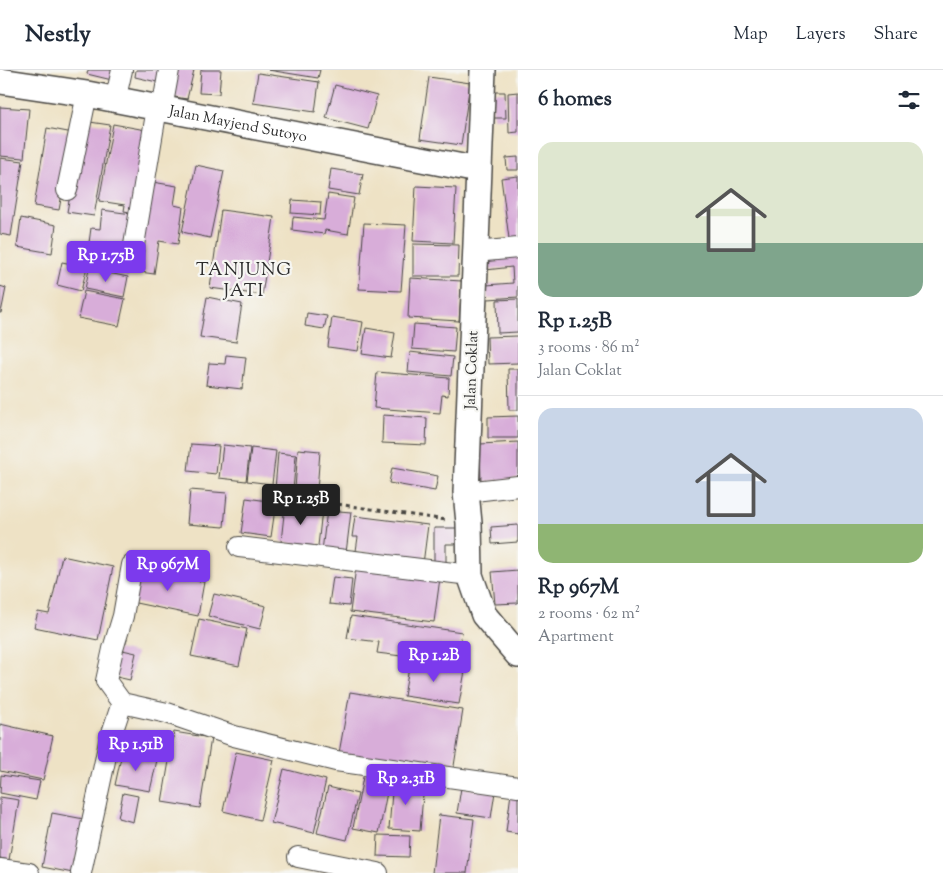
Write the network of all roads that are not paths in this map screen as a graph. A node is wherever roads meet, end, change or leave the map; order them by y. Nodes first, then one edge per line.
1 (122, 70) edge
2 (169, 70) edge
3 (483, 70) edge
4 (0, 81) edge
5 (87, 94) junction
6 (115, 101) junction
7 (160, 108) junction
8 (478, 170) junction
9 (66, 190) dead end
10 (518, 248) edge
11 (476, 252) junction
12 (131, 264) dead end
13 (518, 486) edge
14 (466, 492) junction
15 (239, 546) dead end
16 (132, 565) dead end
17 (470, 575) junction
18 (518, 654) edge
19 (122, 703) junction
20 (518, 786) edge
21 (298, 857) dead end
22 (0, 869) edge
23 (29, 873) edge
24 (81, 873) edge
25 (378, 873) edge

1 - 6 street
2 - 7 street
3 - 8 street, Jalan Coklat
4 - 5 street, Jalan Mayjend Sutoyo
5 - 6 street, Jalan Mayjend Sutoyo
5 - 9 street
6 - 7 street, Jalan Mayjend Sutoyo
7 - 8 street, Jalan Mayjend Sutoyo
7 - 12 street
8 - 11 street, Jalan Coklat
10 - 11 street
11 - 14 street, Jalan Coklat
13 - 14 street
14 - 17 street, Jalan Coklat
15 - 17 street
16 - 19 street
17 - 18 street, Jalan Coklat
19 - 20 street
19 - 24 street
21 - 25 street
22 - 23 street

